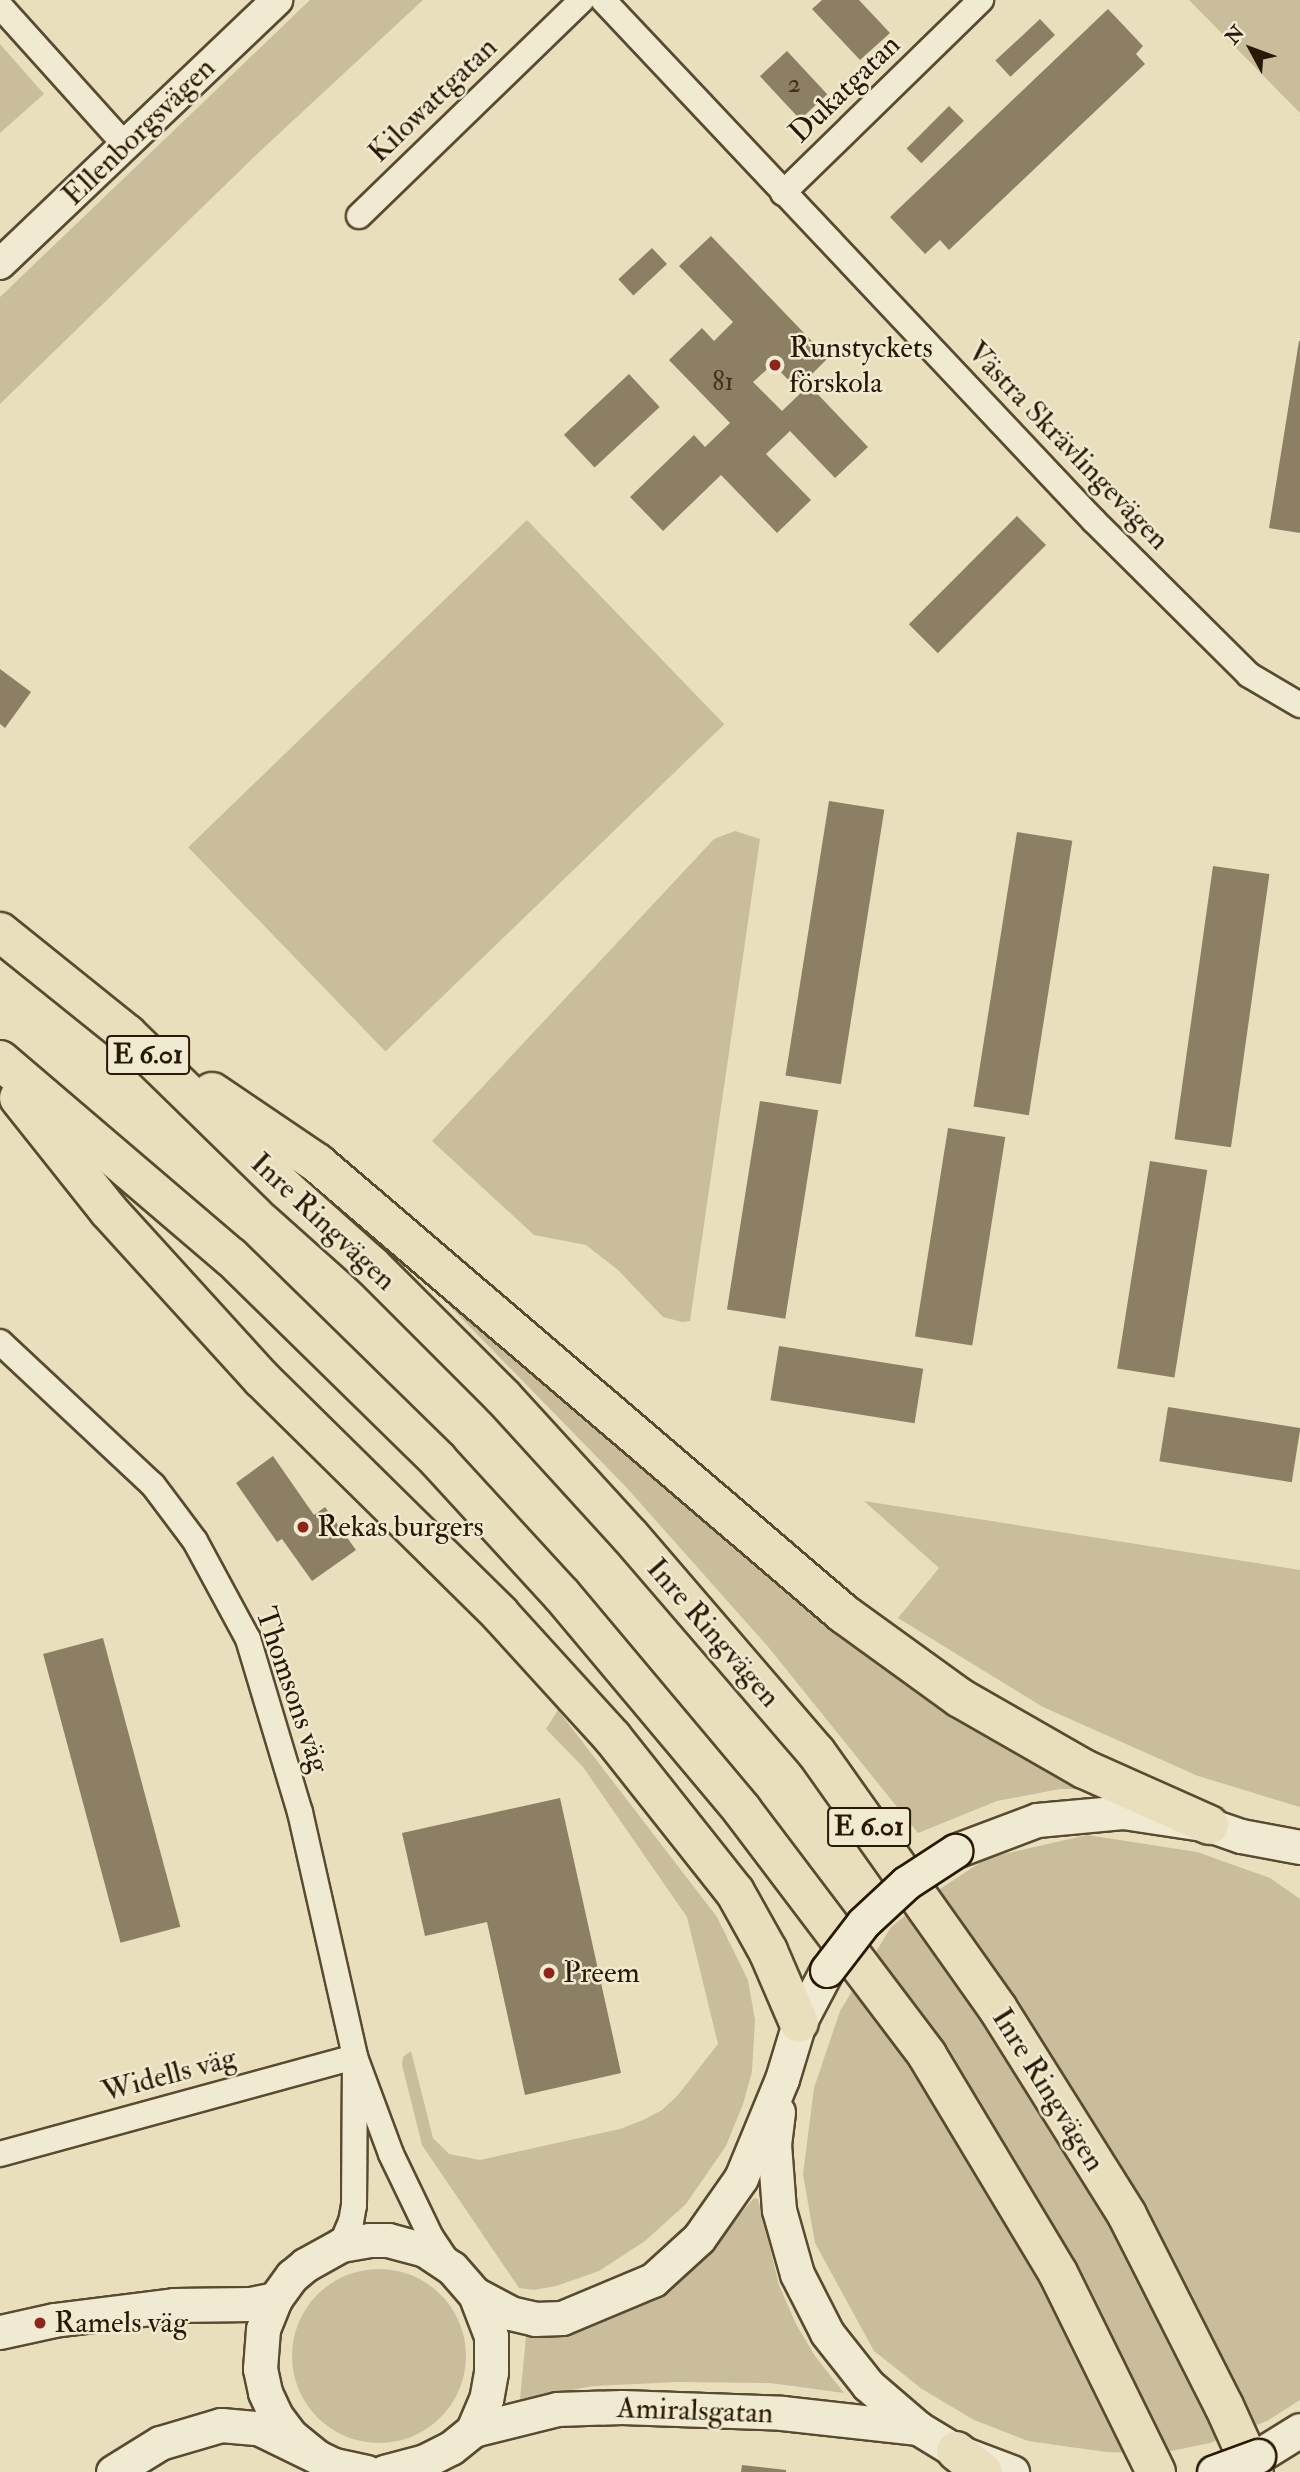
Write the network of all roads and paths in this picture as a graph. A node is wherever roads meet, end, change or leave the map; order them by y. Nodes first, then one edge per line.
1 (277, 0) edge
2 (582, 0) edge
3 (603, 0) edge
4 (981, 0) edge
5 (0, 6) edge
6 (126, 146) junction
7 (783, 193) junction
8 (359, 216) dead end
9 (0, 264) edge
10 (1300, 705) edge
11 (0, 932) edge
12 (127, 1034) junction
13 (0, 1060) edge
14 (0, 1074) edge
15 (0, 1342) edge
16 (1225, 1831) junction
17 (1300, 1847) edge
18 (1300, 1871) edge
19 (799, 2023) junction
20 (355, 2057) junction
21 (782, 2078) junction
22 (0, 2154) edge
23 (341, 2245) junction
24 (452, 2268) junction
25 (475, 2294) junction
26 (275, 2299) junction
27 (0, 2332) edge
28 (918, 2428) junction
29 (1300, 2430) edge
30 (457, 2450) edge
31 (316, 2456) junction
32 (969, 2462) edge
33 (1256, 2464) edge
34 (113, 2472) edge
35 (359, 2472) edge
36 (366, 2472) edge
37 (384, 2472) edge
38 (1012, 2472) edge
39 (1156, 2472) edge
40 (1214, 2472) edge

1 - 6 street, Ellenborgsvägen
2 - 8 street, Kilowattgatan
3 - 7 street, Västra Skrävlingevägen
4 - 7 street, Dukatgatan
5 - 6 street
6 - 9 street, Ellenborgsvägen
7 - 10 street, Västra Skrävlingevägen
11 - 12 highway, Inre Ringvägen / E 6.01
12 - 16 highway
12 - 33 highway, Inre Ringvägen / E 6.01
13 - 39 highway, E 6.01
14 - 19 highway
15 - 20 street, Thomsons väg
16 - 17 main road, Amiralsgatan
16 - 18 main road, Amiralsgatan
16 - 19 main road, Amiralsgatan, bridge
19 - 21 main road, Amiralsgatan
20 - 22 street, Widells väg
20 - 23 street, Thomsons väg
20 - 24 street, Thomsons väg
21 - 25 main road, Amiralsgatan
21 - 28 main road, Amiralsgatan
23 - 24 main road, Amiralsgatan
23 - 26 main road, Amiralsgatan
24 - 25 main road, Amiralsgatan
25 - 30 main road, Amiralsgatan
26 - 27 main road
26 - 31 main road, Amiralsgatan
28 - 30 main road, Amiralsgatan
28 - 32 main road, Amiralsgatan
29 - 33 main road
30 - 37 main road, Amiralsgatan
31 - 34 main road, Amiralsgatan
31 - 35 main road, Amiralsgatan
32 - 38 main road, Amiralsgatan
33 - 40 main road, bridge
35 - 36 main road, Amiralsgatan

